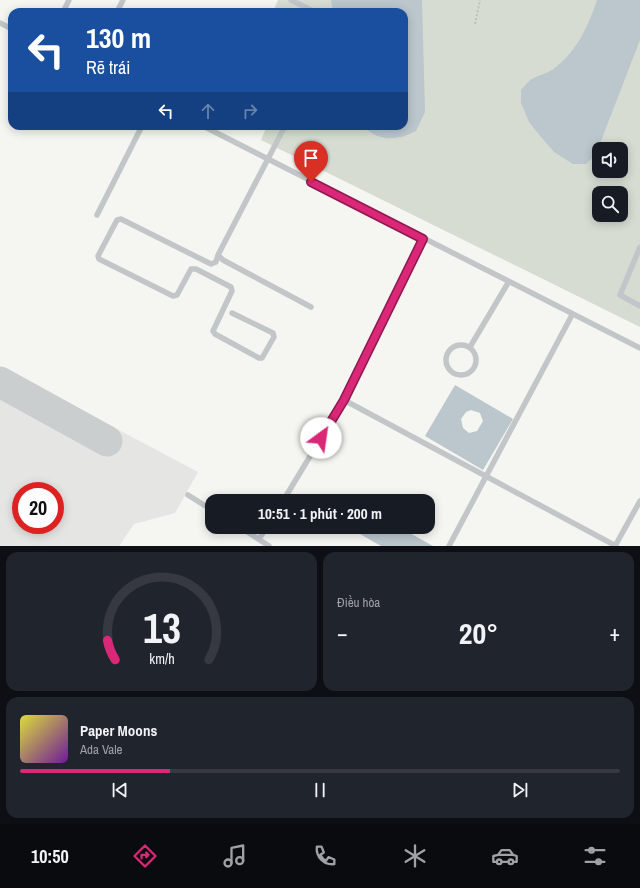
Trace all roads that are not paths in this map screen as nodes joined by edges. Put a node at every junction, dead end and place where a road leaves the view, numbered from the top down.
1 (291, 0) edge
2 (307, 8) edge
3 (140, 130) edge
4 (211, 130) edge
5 (284, 130) edge
6 (269, 160) junction
7 (97, 215) dead end
8 (423, 239) junction
9 (640, 247) edge
10 (218, 255) junction
11 (508, 283) junction
12 (311, 306) dead end
13 (640, 306) edge
14 (232, 313) dead end
15 (572, 315) junction
16 (470, 347) junction
17 (640, 348) edge
18 (344, 400) junction
19 (486, 476) junction
20 (287, 494) edge
21 (188, 495) dead end
22 (640, 501) edge
23 (205, 506) edge
24 (252, 534) edge
25 (263, 534) edge
26 (260, 539) junction
27 (269, 546) edge
28 (449, 546) edge
29 (615, 546) edge

1 - 2 lane
3 - 7 lane
4 - 6 lane
5 - 6 lane
6 - 8 lane
6 - 10 lane
8 - 11 lane
8 - 18 lane
9 - 13 lane
10 - 12 lane
10 - 14 lane
11 - 15 lane
11 - 16 lane
15 - 17 lane
15 - 19 lane
16 - 16 lane
18 - 19 lane
18 - 20 lane
19 - 28 lane
19 - 29 lane
21 - 23 lane
22 - 29 lane
24 - 26 lane
25 - 26 lane
26 - 27 lane

